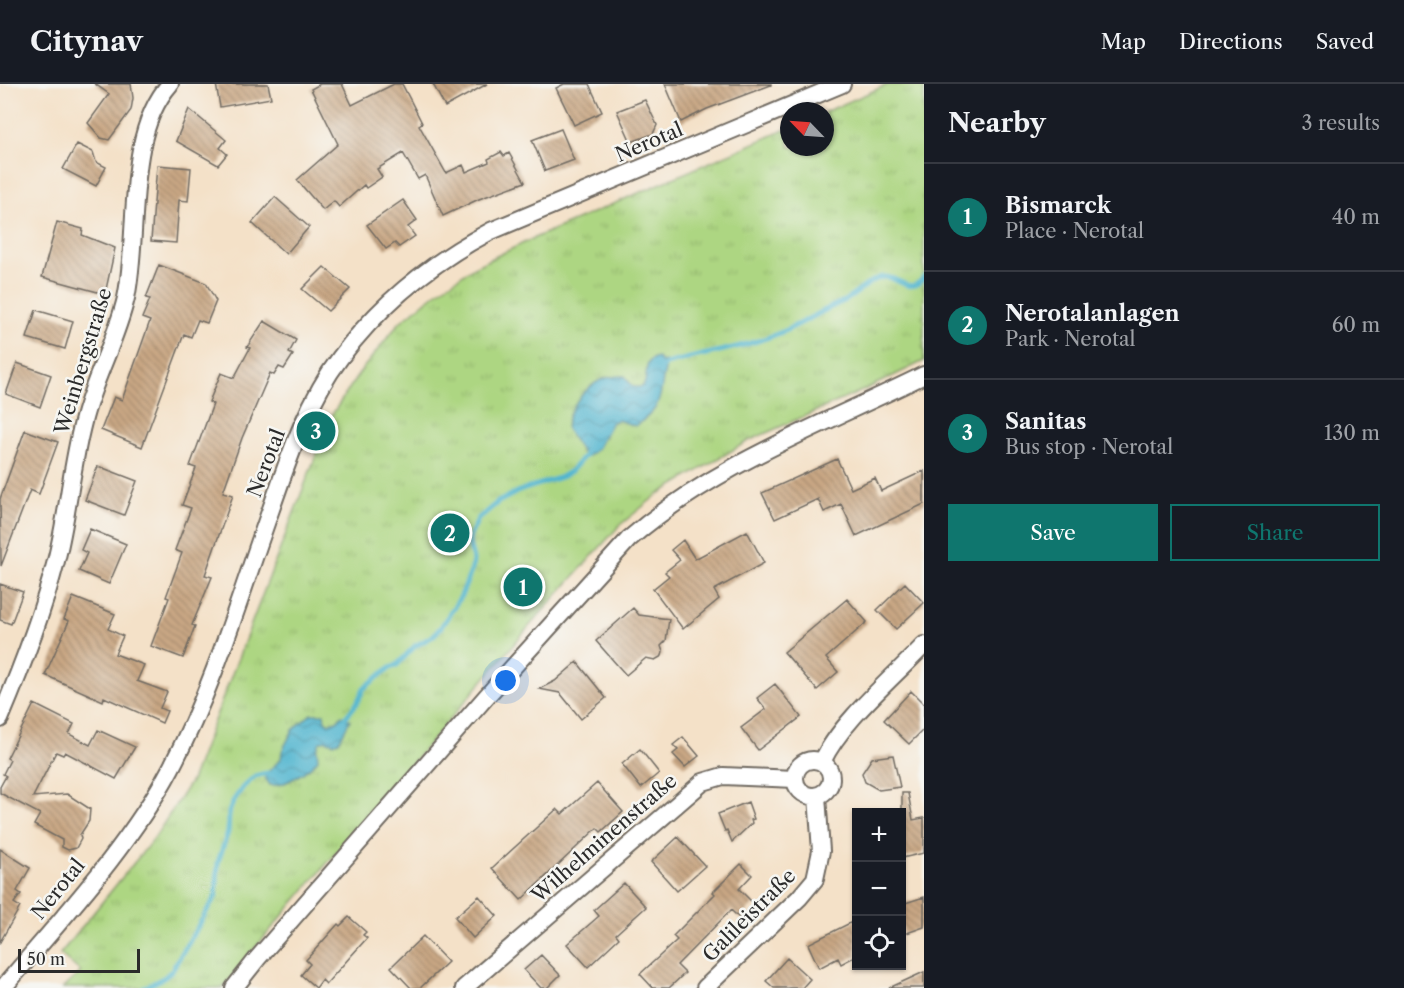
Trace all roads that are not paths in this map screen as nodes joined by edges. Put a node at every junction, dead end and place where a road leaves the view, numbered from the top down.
1 (170, 84) edge
2 (842, 84) edge
3 (924, 375) edge
4 (924, 645) edge
5 (1, 715) edge
6 (822, 762) junction
7 (795, 779) junction
8 (817, 796) junction
9 (3, 988) edge
10 (234, 988) edge
11 (464, 988) edge
12 (705, 988) edge

1 - 5 street, Weinbergstraße
2 - 9 street, Nerotal
3 - 10 street
4 - 6 street
6 - 7 street
6 - 8 street
7 - 8 street
7 - 11 street, Wilhelminenstraße
8 - 12 street, Galileistraße

